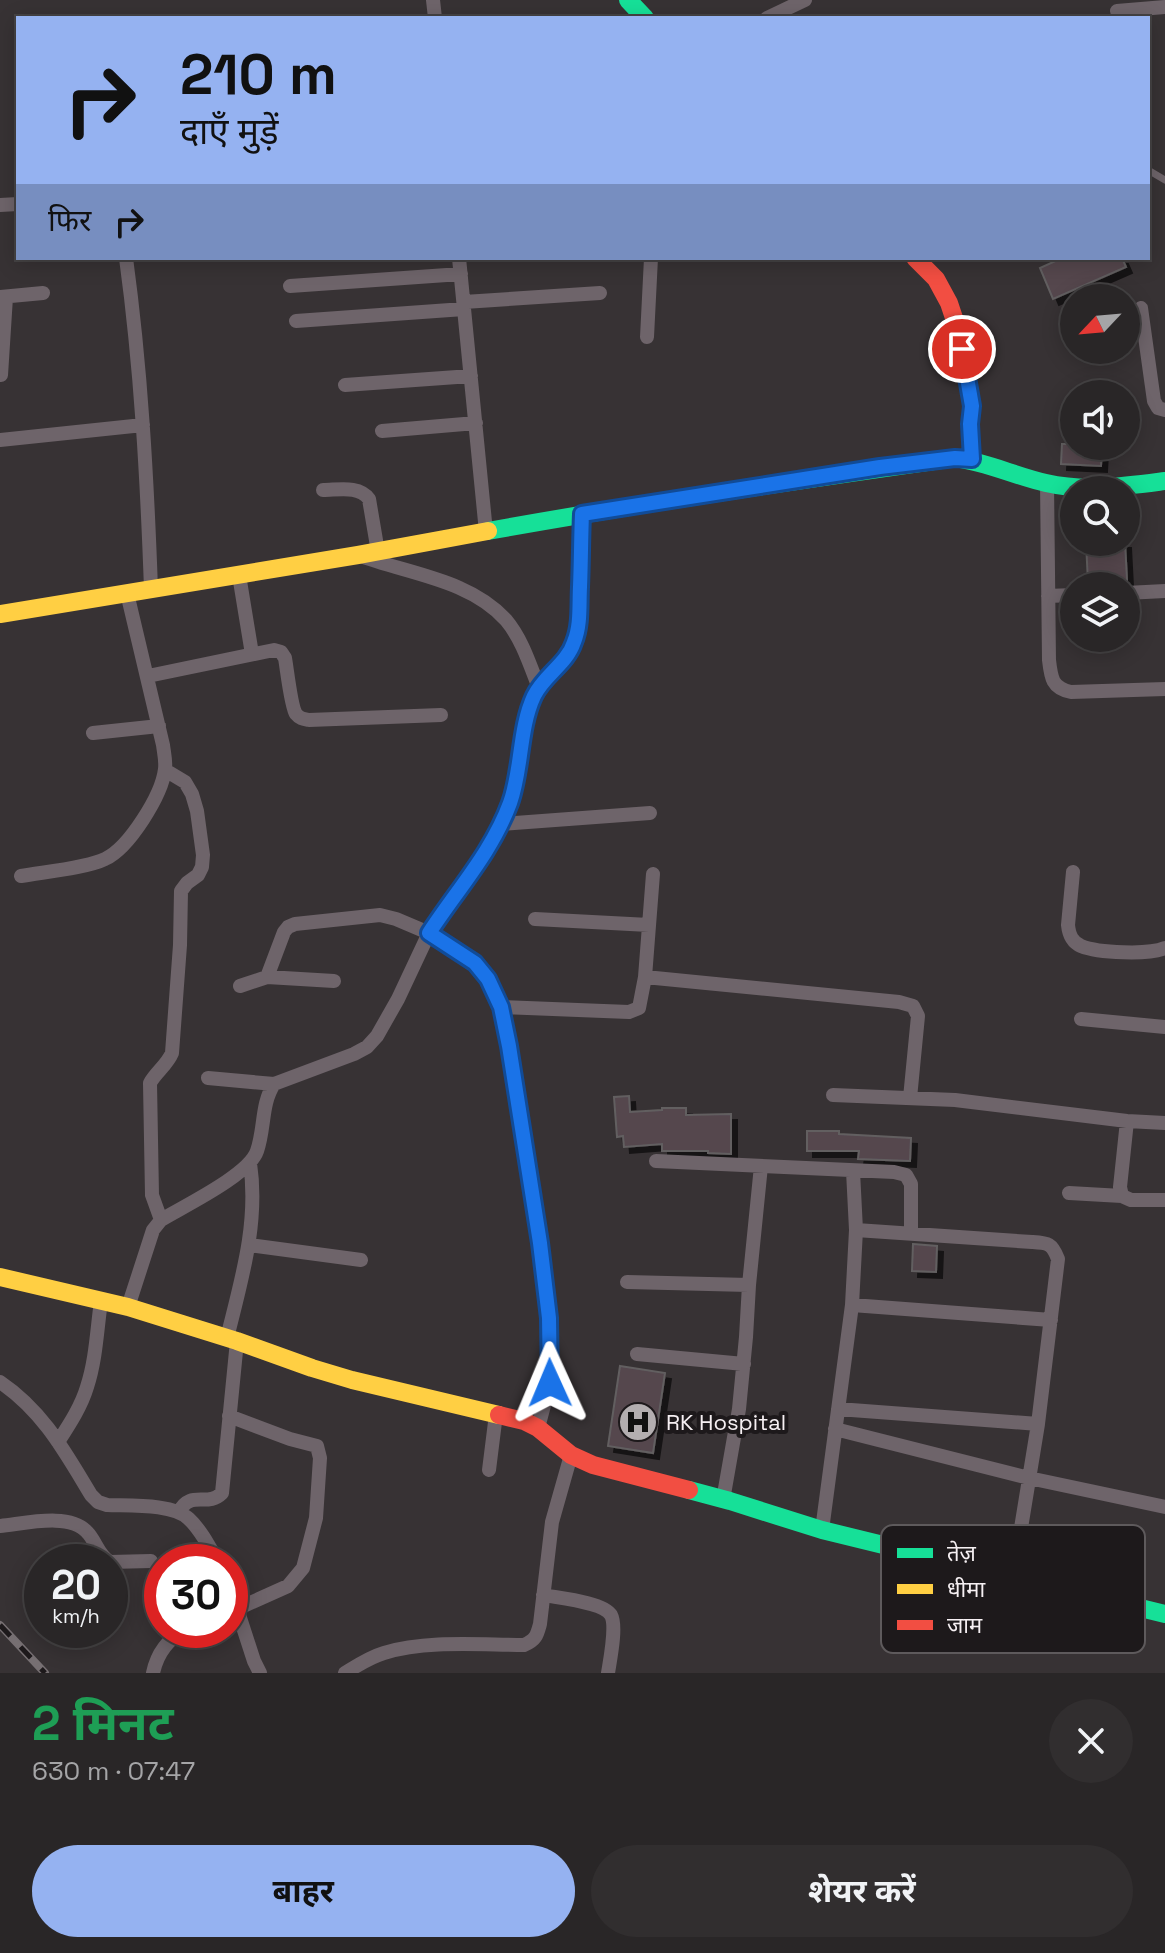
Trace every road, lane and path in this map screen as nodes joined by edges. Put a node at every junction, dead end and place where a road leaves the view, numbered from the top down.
1 (628, 0) edge
2 (805, 0) edge
3 (1165, 7) edge
4 (1117, 11) dead end
5 (643, 16) edge
6 (771, 16) edge
7 (126, 260) edge
8 (459, 260) edge
9 (651, 260) edge
10 (917, 260) edge
11 (461, 274) junction
12 (290, 286) dead end
13 (43, 293) dead end
14 (600, 293) dead end
15 (3, 297) edge
16 (464, 305) junction
17 (1141, 308) dead end
18 (296, 321) dead end
19 (647, 337) dead end
20 (1, 375) edge
21 (471, 376) junction
22 (345, 385) dead end
23 (1165, 410) edge
24 (476, 423) junction
25 (143, 425) junction
26 (382, 431) dead end
27 (0, 440) edge
28 (972, 459) junction
29 (1165, 481) edge
30 (1047, 483) junction
31 (323, 490) dead end
32 (582, 514) junction
33 (486, 532) junction
34 (378, 552) junction
35 (358, 555) junction
36 (239, 575) junction
37 (151, 589) junction
38 (1165, 591) edge
39 (1140, 592) edge
40 (127, 593) junction
41 (1048, 596) junction
42 (1060, 596) edge
43 (0, 614) edge
44 (252, 654) junction
45 (148, 676) junction
46 (539, 688) junction
47 (1165, 689) edge
48 (441, 715) dead end
49 (159, 726) junction
50 (93, 733) dead end
51 (165, 770) junction
52 (650, 813) dead end
53 (501, 824) junction
54 (1073, 872) dead end
55 (653, 874) dead end
56 (21, 876) dead end
57 (535, 919) dead end
58 (649, 925) junction
59 (429, 933) junction
60 (1165, 948) edge
61 (267, 977) junction
62 (645, 977) junction
63 (334, 981) dead end
64 (240, 986) dead end
65 (501, 1007) junction
66 (1081, 1019) dead end
67 (1165, 1027) edge
68 (208, 1078) dead end
69 (274, 1084) junction
70 (833, 1095) dead end
71 (910, 1098) junction
72 (1127, 1121) junction
73 (1165, 1123) edge
74 (656, 1161) dead end
75 (250, 1163) junction
76 (761, 1166) junction
77 (853, 1171) junction
78 (1069, 1193) dead end
79 (1122, 1196) junction
80 (1165, 1200) edge
81 (161, 1220) junction
82 (856, 1230) junction
83 (911, 1234) junction
84 (249, 1245) junction
85 (361, 1260) dead end
86 (0, 1277) edge
87 (627, 1282) dead end
88 (749, 1285) junction
89 (101, 1301) junction
90 (852, 1305) junction
91 (128, 1307) junction
92 (1051, 1320) junction
93 (232, 1340) junction
94 (637, 1354) dead end
95 (744, 1364) junction
96 (0, 1382) edge
97 (838, 1409) junction
98 (496, 1414) junction
99 (229, 1416) junction
100 (1038, 1424) junction
101 (538, 1428) junction
102 (835, 1429) junction
103 (58, 1442) junction
104 (571, 1455) junction
105 (489, 1470) dead end
106 (1029, 1478) junction
107 (723, 1500) junction
108 (1165, 1507) edge
109 (179, 1512) junction
110 (1021, 1525) edge
111 (0, 1526) edge
112 (822, 1530) junction
113 (96, 1544) edge
114 (206, 1544) edge
115 (881, 1545) edge
116 (543, 1595) junction
117 (248, 1605) edge
118 (1145, 1609) edge
119 (1165, 1614) edge
120 (248, 1646) edge
121 (164, 1648) edge
122 (368, 1666) edge
123 (153, 1673) edge
124 (260, 1673) edge
125 (345, 1673) edge
126 (608, 1673) edge

1 - 5 main road
2 - 6 street
3 - 4 street
7 - 25 street
8 - 11 street
9 - 19 street
10 - 28 main road
11 - 12 street
11 - 16 street
13 - 15 street
14 - 16 street
15 - 20 street
16 - 18 street
16 - 21 street
17 - 23 street
21 - 22 street
21 - 24 street
24 - 26 street
24 - 33 street
25 - 27 street
25 - 37 street
28 - 30 main road
28 - 32 main road
29 - 30 main road
30 - 41 street
31 - 34 street
32 - 33 main road
32 - 46 street
33 - 34 main road
34 - 35 main road
35 - 36 main road
35 - 46 street
36 - 37 main road
36 - 44 street
37 - 40 main road
38 - 39 street
40 - 43 main road
40 - 45 street
41 - 42 street
41 - 47 street
44 - 45 street
44 - 48 street
45 - 49 street
46 - 53 street
49 - 50 street
49 - 51 street
51 - 56 street
51 - 81 street
52 - 53 street
53 - 59 street
54 - 60 street
55 - 58 street
57 - 58 street
58 - 62 street
59 - 61 street
59 - 65 street
59 - 69 street
61 - 63 street
61 - 64 street
62 - 65 street
62 - 71 street
65 - 101 street
66 - 67 street
68 - 69 street
69 - 75 street
70 - 71 street
71 - 72 street
72 - 73 street
72 - 79 street
74 - 76 street
75 - 81 street
75 - 84 street
76 - 77 street
76 - 88 street
77 - 82 street
77 - 83 street
78 - 79 street
79 - 80 street
81 - 91 street
82 - 83 street
82 - 90 street
83 - 92 street
84 - 85 street
84 - 93 street
86 - 89 main road
87 - 88 street
88 - 95 street
89 - 91 main road
89 - 103 street
90 - 92 street
90 - 97 street
91 - 93 main road
92 - 100 street
93 - 98 main road
93 - 99 street
94 - 95 street
95 - 107 street
96 - 103 street
97 - 100 street
97 - 102 street
98 - 101 main road
98 - 105 street
99 - 109 street
99 - 117 street
100 - 106 street
101 - 104 main road
102 - 106 street
102 - 112 street
103 - 109 street
104 - 107 main road
104 - 116 street
106 - 108 street
106 - 110 street
107 - 112 main road
109 - 114 street
111 - 113 street
112 - 115 main road
116 - 122 street
116 - 126 street
118 - 119 main road
120 - 124 street
121 - 123 street
122 - 125 street

